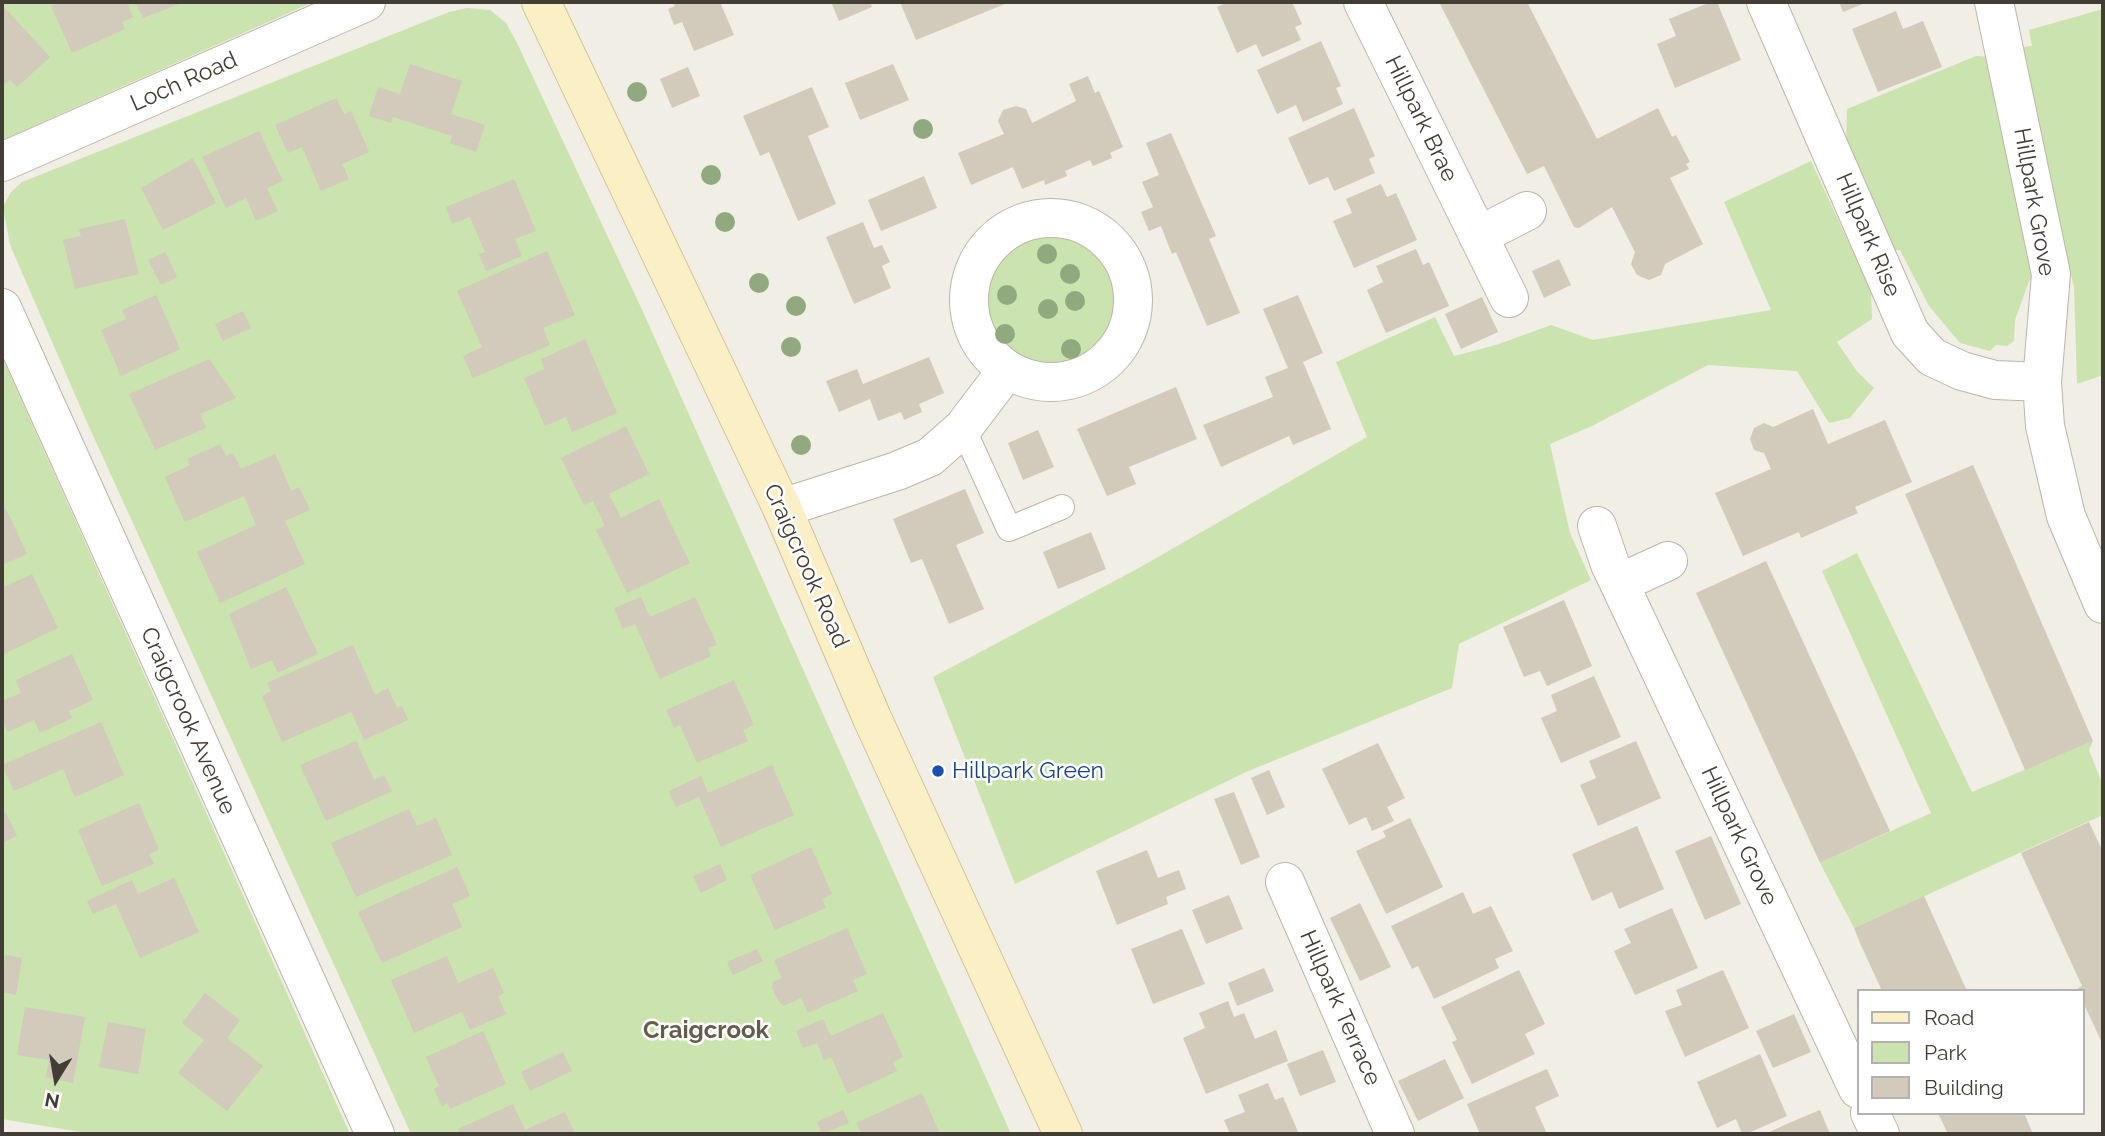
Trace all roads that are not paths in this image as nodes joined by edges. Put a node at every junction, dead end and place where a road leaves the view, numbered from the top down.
1 (366, 2) edge
2 (541, 2) edge
3 (1363, 2) edge
4 (1766, 2) edge
5 (1994, 2) edge
6 (2, 162) edge
7 (1527, 211) dead end
8 (1478, 236) junction
9 (1509, 298) dead end
10 (2, 308) edge
11 (1007, 370) junction
12 (2042, 382) junction
13 (963, 428) junction
14 (1062, 507) dead end
15 (782, 508) junction
16 (1597, 526) dead end
17 (1668, 561) dead end
18 (1620, 583) junction
19 (2103, 604) edge
20 (1282, 883) dead end
21 (1856, 1085) edge
22 (1871, 1115) edge
23 (375, 1134) edge
24 (1063, 1134) edge
25 (1395, 1134) edge
26 (1880, 1134) edge

1 - 6 street, Loch Road
2 - 15 street, Craigcrook Road
3 - 8 street, Hillpark Brae
4 - 12 street, Hillpark Rise
5 - 12 street, Hillpark Grove
7 - 8 street
8 - 9 street, Hillpark Brae
10 - 23 street, Craigcrook Avenue
11 - 11 street
11 - 13 street
12 - 19 street, Hillpark Grove
13 - 14 lane
13 - 15 street
15 - 24 street, Craigcrook Road
16 - 18 street, Hillpark Grove
17 - 18 street
18 - 21 street, Hillpark Grove
20 - 25 street, Hillpark Terrace
22 - 26 street

